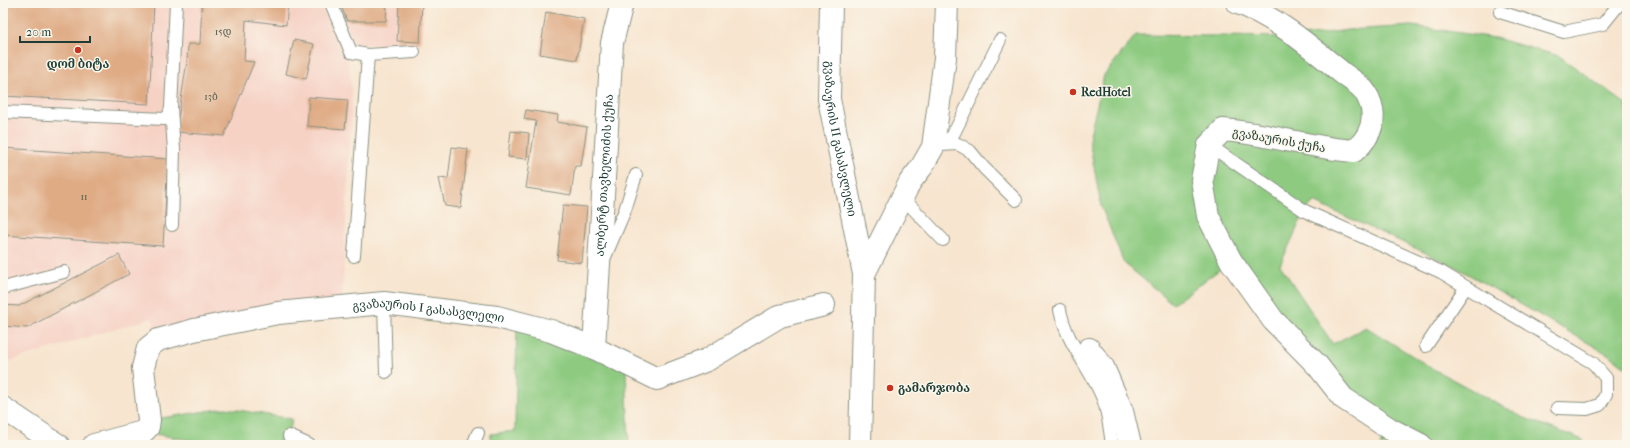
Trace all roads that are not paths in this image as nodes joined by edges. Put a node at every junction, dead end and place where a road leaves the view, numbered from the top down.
1 (176, 3) edge
2 (331, 3) edge
3 (622, 3) edge
4 (831, 3) edge
5 (946, 3) edge
6 (1238, 3) edge
7 (1620, 3) edge
8 (1500, 12) dead end
9 (1000, 40) dead end
10 (414, 52) dead end
11 (368, 55) junction
12 (171, 108) junction
13 (3, 112) edge
14 (939, 145) junction
15 (1209, 145) junction
16 (636, 175) dead end
17 (904, 198) junction
18 (1016, 200) dead end
19 (172, 225) dead end
20 (943, 240) dead end
21 (354, 256) dead end
22 (64, 272) dead end
23 (599, 273) junction
24 (864, 274) junction
25 (1466, 287) junction
26 (3, 288) edge
27 (384, 303) junction
28 (824, 305) dead end
29 (1060, 310) dead end
30 (1426, 346) dead end
31 (594, 348) junction
32 (1089, 349) dead end
33 (386, 372) dead end
34 (3, 408) edge
35 (1557, 408) dead end
36 (478, 432) dead end
37 (289, 436) dead end
38 (56, 445) edge
39 (94, 445) edge
40 (309, 445) edge
41 (473, 445) edge
42 (860, 445) edge
43 (1112, 445) edge
44 (1130, 445) edge
45 (1421, 445) edge

1 - 12 lane
2 - 11 lane
3 - 23 street, ალბერტ თავხელიძის ქუჩა
4 - 24 street, გვაზაურის II გასასვლელი
5 - 14 street, გვაზაურის II გასასვლელი
6 - 15 street, გვაზაურის ქუჩა
7 - 8 lane
9 - 14 lane
10 - 11 lane
11 - 21 lane
12 - 13 lane
12 - 19 lane
14 - 17 street, გვაზაურის II გასასვლელი
14 - 18 lane
15 - 25 lane
15 - 45 street
16 - 23 lane
17 - 20 lane
17 - 24 street, გვაზაურის II გასასვლელი
22 - 26 lane
23 - 31 street, ალბერტ თავხელიძის ქუჩა
24 - 42 street, გვაზაურის II გასასვლელი
25 - 30 lane
25 - 35 lane
27 - 31 street, გვაზაურის I გასასვლელი
27 - 33 lane
27 - 39 street, გვაზაურის I გასასვლელი
28 - 31 street, გვაზაურის I გასასვლელი
29 - 43 lane
32 - 44 street
34 - 38 street
36 - 41 lane
37 - 40 lane

